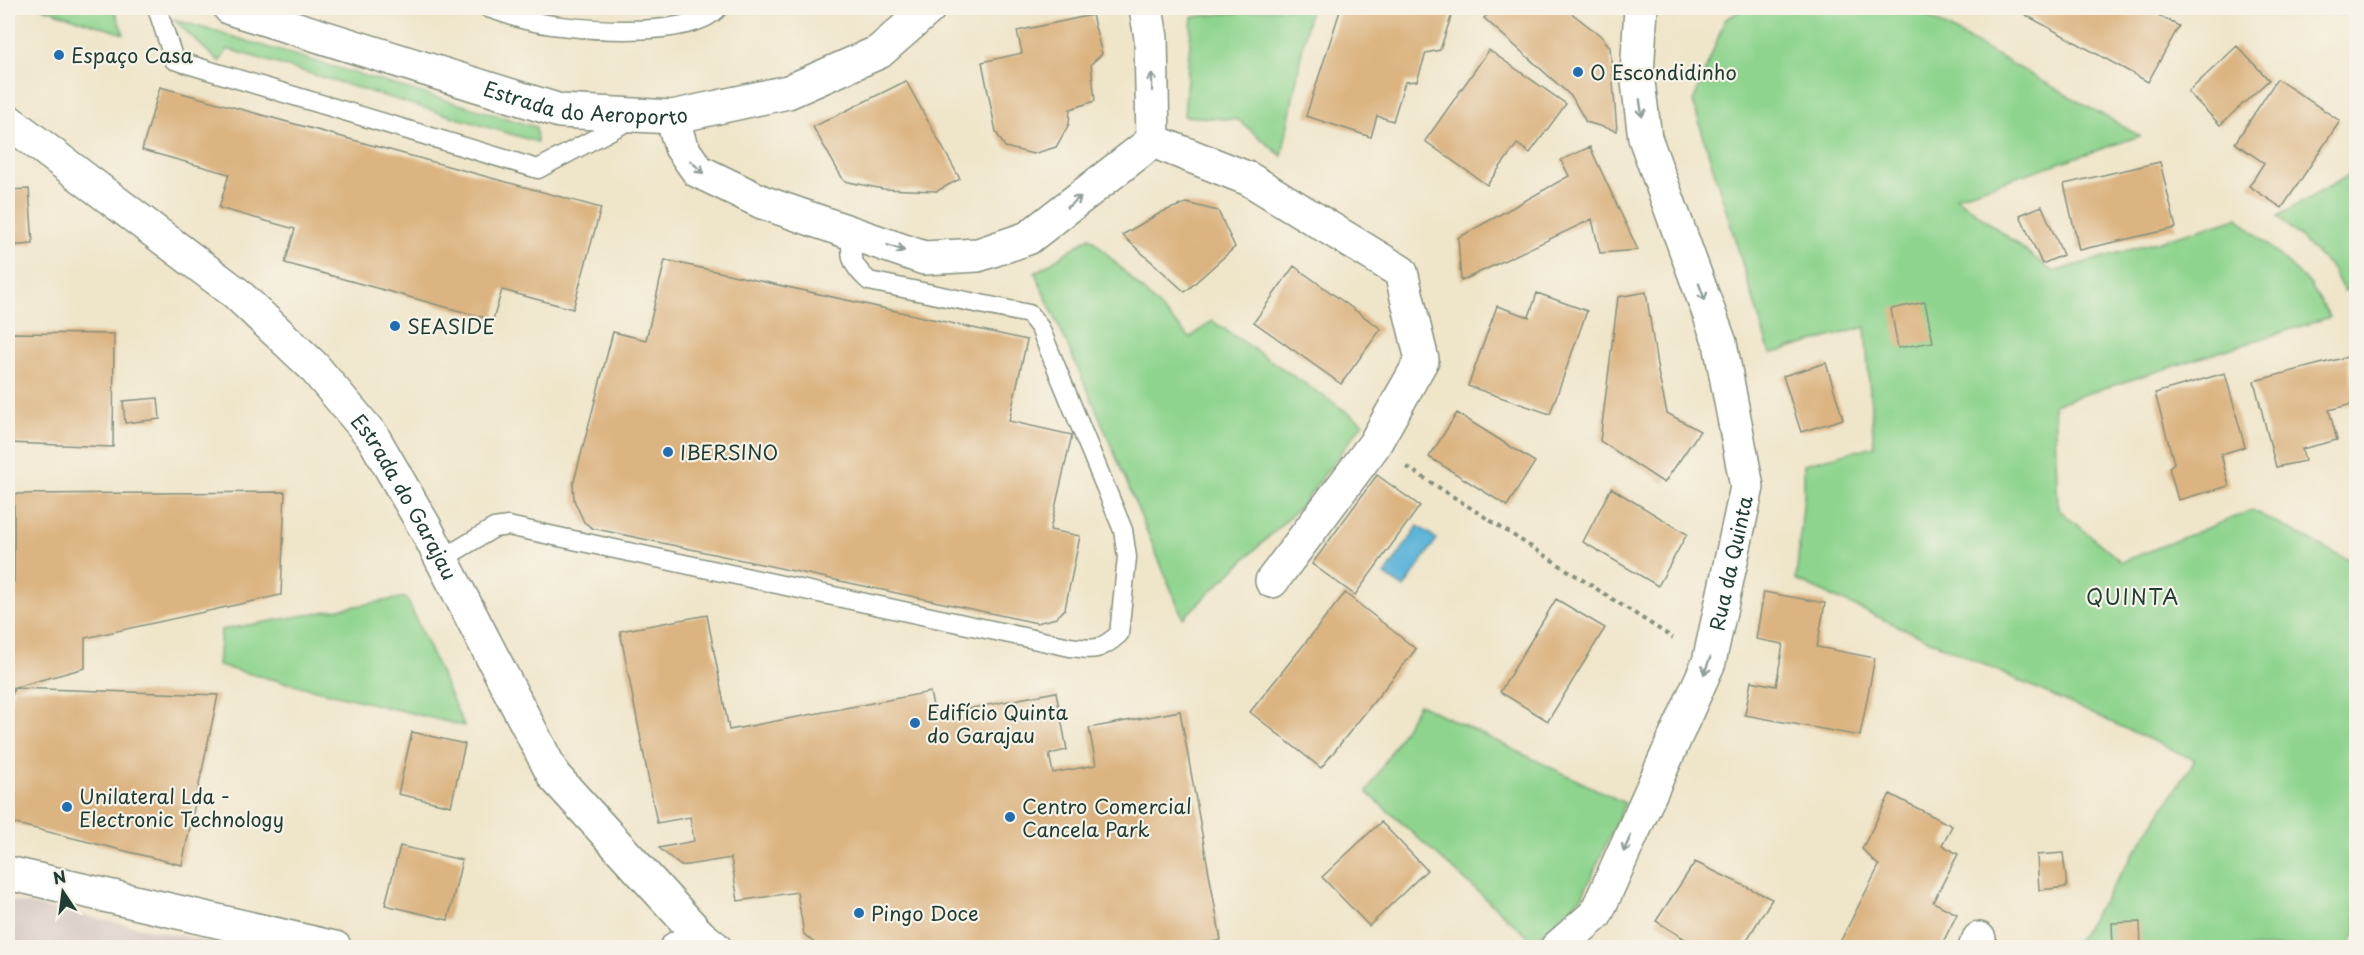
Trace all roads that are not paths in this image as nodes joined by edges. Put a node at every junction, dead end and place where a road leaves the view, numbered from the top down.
1 (157, 8) edge
2 (230, 8) edge
3 (488, 8) edge
4 (718, 8) edge
5 (928, 8) edge
6 (1146, 8) edge
7 (1641, 8) edge
8 (640, 115) junction
9 (672, 117) junction
10 (8, 121) edge
11 (1154, 141) junction
12 (852, 233) junction
13 (442, 559) junction
14 (1272, 580) dead end
15 (8, 873) edge
16 (697, 944) edge
17 (335, 948) edge
18 (1557, 948) edge

1 - 8 lane
2 - 8 street, Estrada do Aeroporto
3 - 4 lane
5 - 9 street, Estrada do Aeroporto
11 -> 6 street
7 -> 18 street, Rua da Quinta
8 - 9 street, Estrada do Aeroporto
9 -> 12 street
10 - 13 street, Estrada do Garajau
12 -> 11 street
11 - 14 street
12 - 13 lane
13 - 16 street, Estrada do Garajau
15 - 17 street

